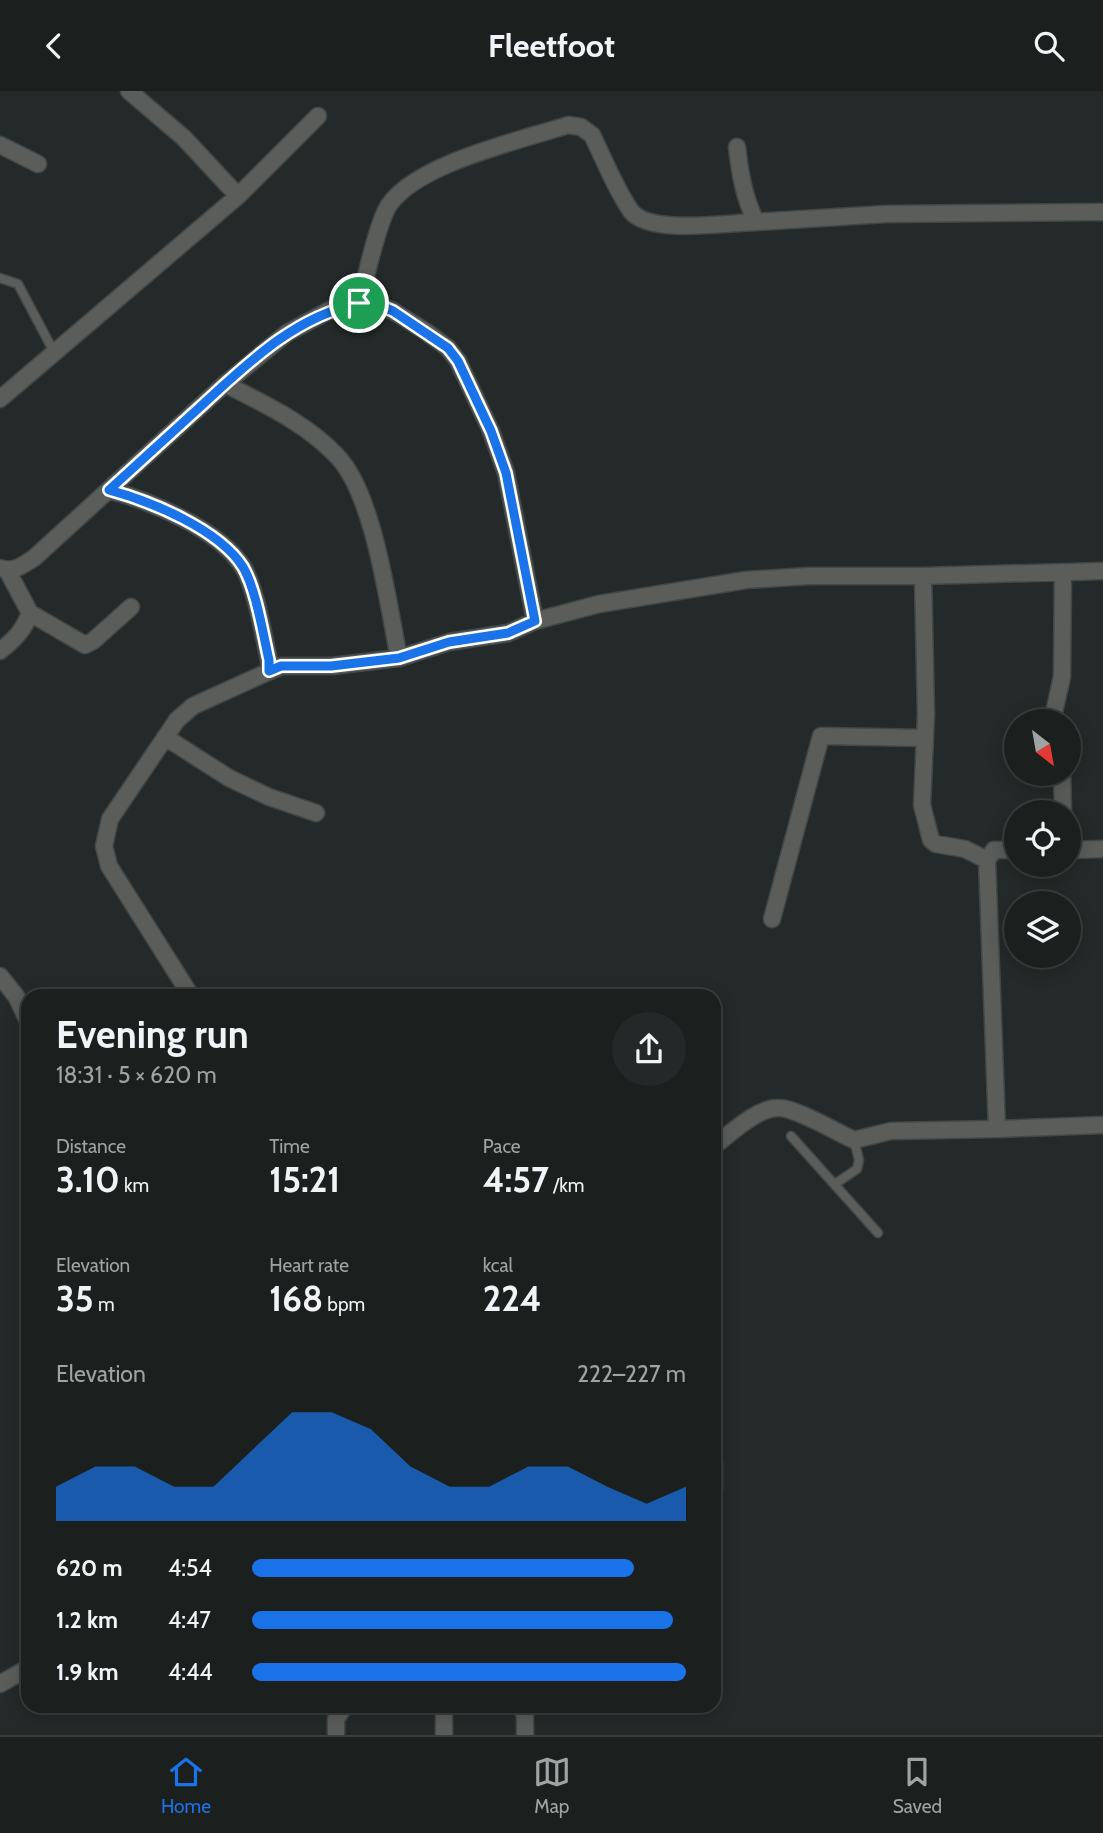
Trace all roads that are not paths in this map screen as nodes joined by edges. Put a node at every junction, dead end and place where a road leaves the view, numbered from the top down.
1 (128, 91) edge
2 (318, 116) dead end
3 (0, 145) edge
4 (737, 147) dead end
5 (38, 164) dead end
6 (238, 196) junction
7 (1103, 212) edge
8 (756, 222) junction
9 (0, 278) edge
10 (359, 303) junction
11 (55, 355) junction
12 (225, 384) junction
13 (0, 399) edge
14 (109, 490) junction
15 (4, 569) edge
16 (1103, 571) edge
17 (1063, 573) junction
18 (923, 576) junction
19 (131, 607) dead end
20 (30, 614) junction
21 (535, 621) junction
22 (0, 651) edge
23 (399, 658) junction
24 (269, 671) junction
25 (1055, 709) edge
26 (165, 737) junction
27 (925, 738) junction
28 (316, 813) dead end
29 (1103, 849) edge
30 (1004, 850) edge
31 (1081, 850) edge
32 (987, 860) junction
33 (772, 919) dead end
34 (2, 984) edge
35 (187, 989) edge
36 (21, 1004) edge
37 (1103, 1125) edge
38 (997, 1129) junction
39 (791, 1136) dead end
40 (858, 1140) junction
41 (721, 1141) edge
42 (835, 1184) junction
43 (878, 1233) dead end
44 (21, 1672) edge
45 (0, 1684) edge
46 (341, 1713) edge
47 (444, 1713) edge
48 (524, 1713) edge
49 (336, 1735) edge
50 (444, 1735) edge
51 (525, 1735) edge

1 - 6 street
2 - 6 street
3 - 5 street
4 - 8 street
6 - 11 street
7 - 8 street
8 - 10 street
9 - 11 lane
10 - 12 street
10 - 21 street
11 - 13 street
12 - 14 street
12 - 23 street
14 - 15 street
14 - 24 street
15 - 20 street
16 - 17 street
17 - 18 street
17 - 25 street
18 - 21 street
18 - 27 street
19 - 20 street
20 - 22 street
21 - 23 street
23 - 24 street
24 - 26 street
26 - 28 street
26 - 35 street
27 - 32 street
27 - 33 street
29 - 31 street
30 - 32 street
32 - 38 street
34 - 36 street
37 - 38 street
38 - 40 street
39 - 42 lane
40 - 41 street
40 - 42 lane
42 - 43 lane
44 - 45 street
46 - 49 street
47 - 50 street
48 - 51 street

